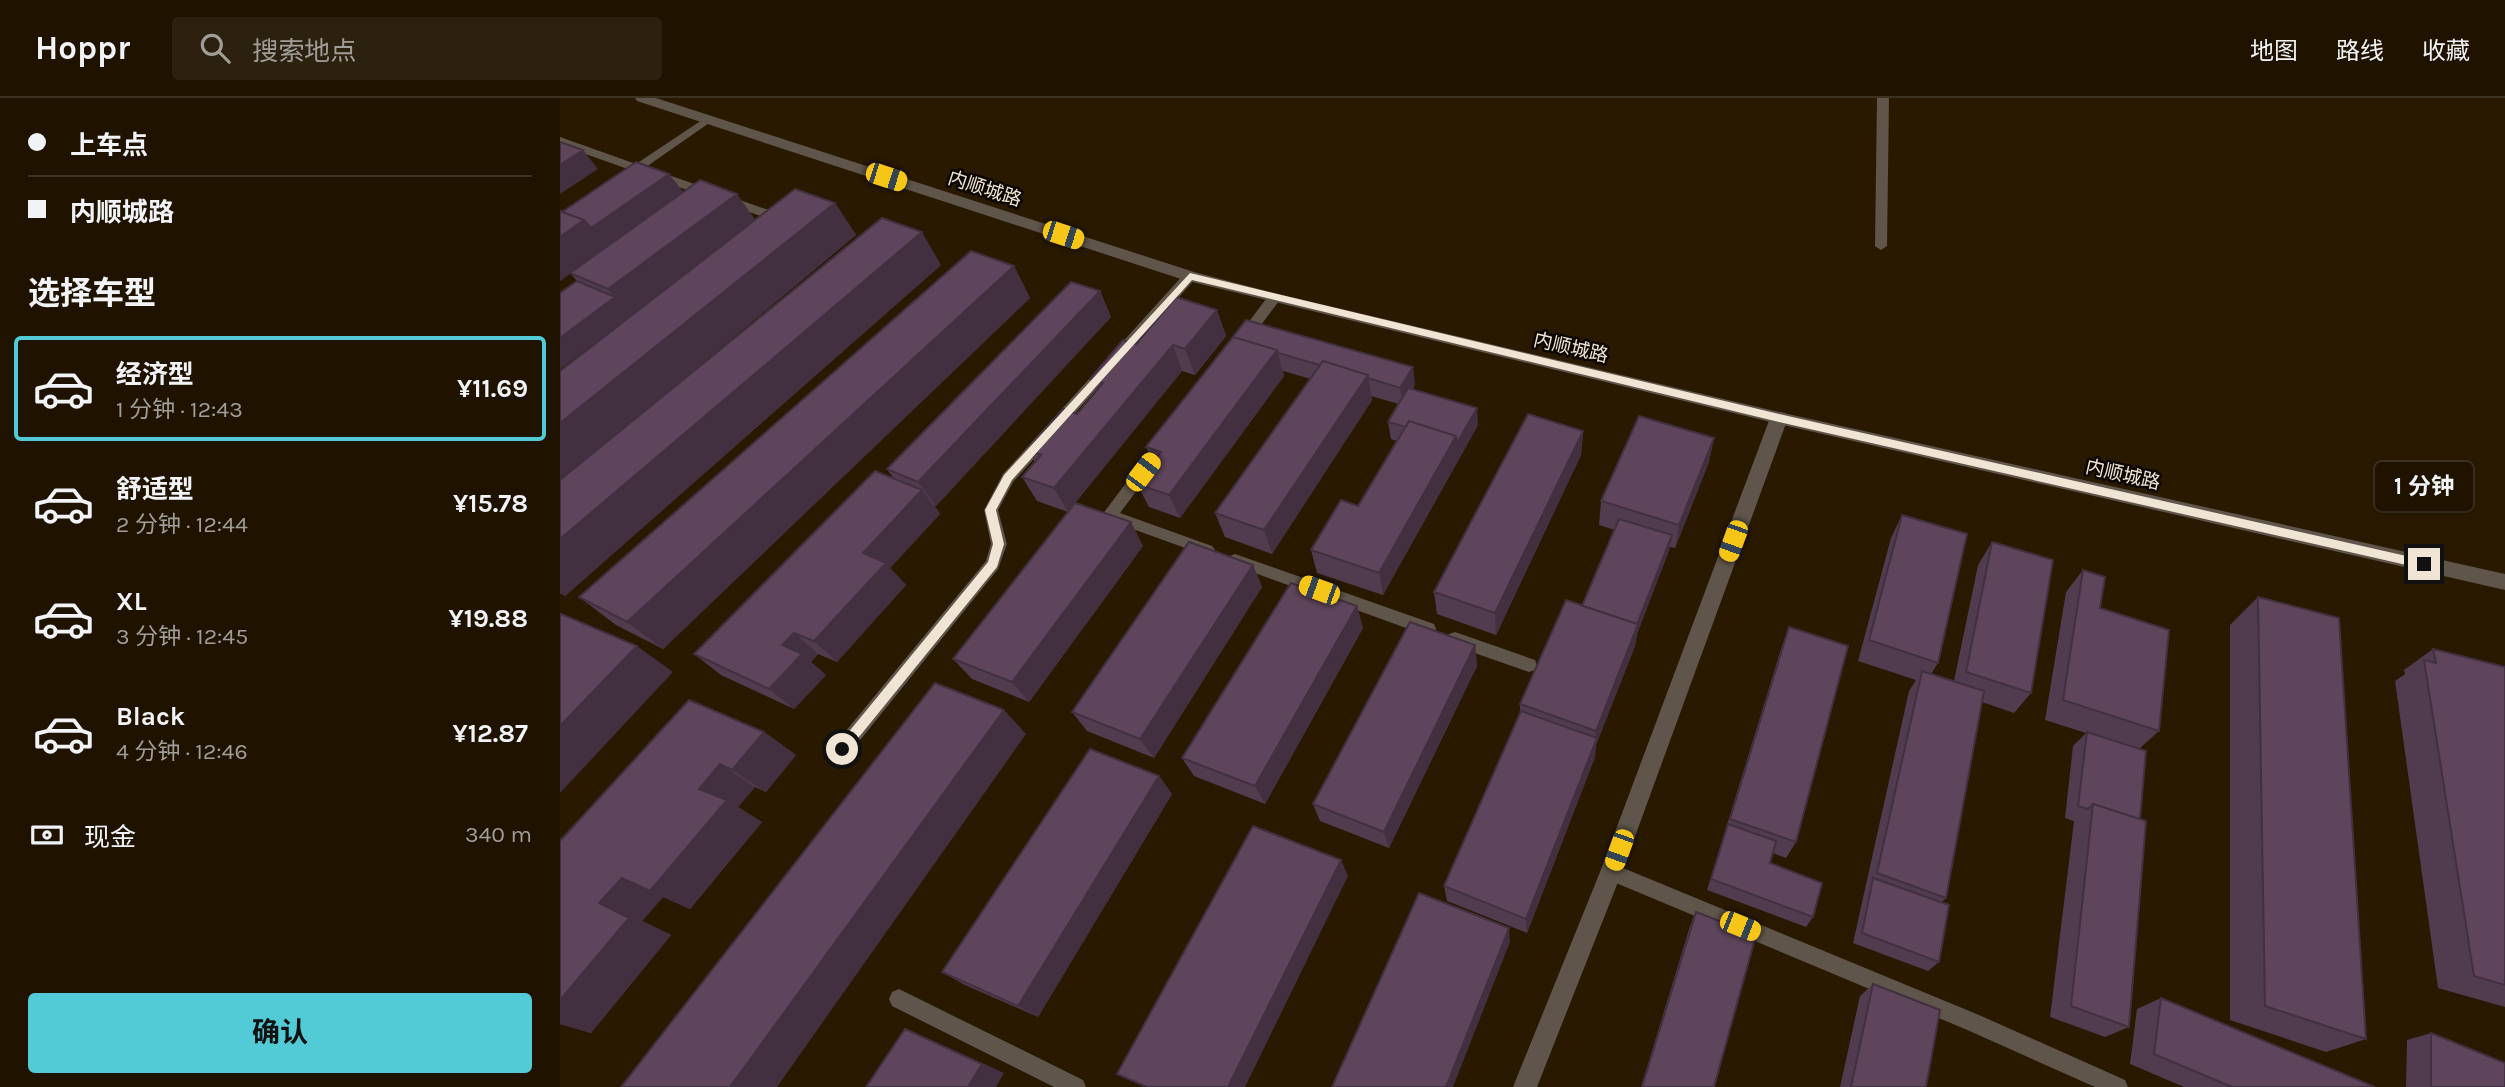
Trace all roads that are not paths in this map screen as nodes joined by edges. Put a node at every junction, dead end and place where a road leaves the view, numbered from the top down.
1 (642, 98) edge
2 (1883, 98) edge
3 (708, 120) junction
4 (560, 141) edge
5 (637, 168) junction
6 (770, 215) edge
7 (1881, 246) dead end
8 (1190, 276) junction
9 (1274, 298) junction
10 (1233, 352) edge
11 (1779, 418) junction
12 (1175, 428) edge
13 (2505, 582) edge
14 (1529, 665) dead end
15 (842, 749) dead end
16 (1611, 872) junction
17 (899, 999) dead end
18 (1076, 1087) edge
19 (1525, 1087) edge
20 (2118, 1087) edge

1 - 3 street, 内顺城路
2 - 7 lane
3 - 5 lane
3 - 8 street, 内顺城路
4 - 5 lane
5 - 6 lane
8 - 9 street, 内顺城路
8 - 15 lane
9 - 10 lane
9 - 11 street, 内顺城路
11 - 13 street, 内顺城路
11 - 16 street
12 - 14 lane
16 - 19 street
16 - 20 lane
17 - 18 lane

